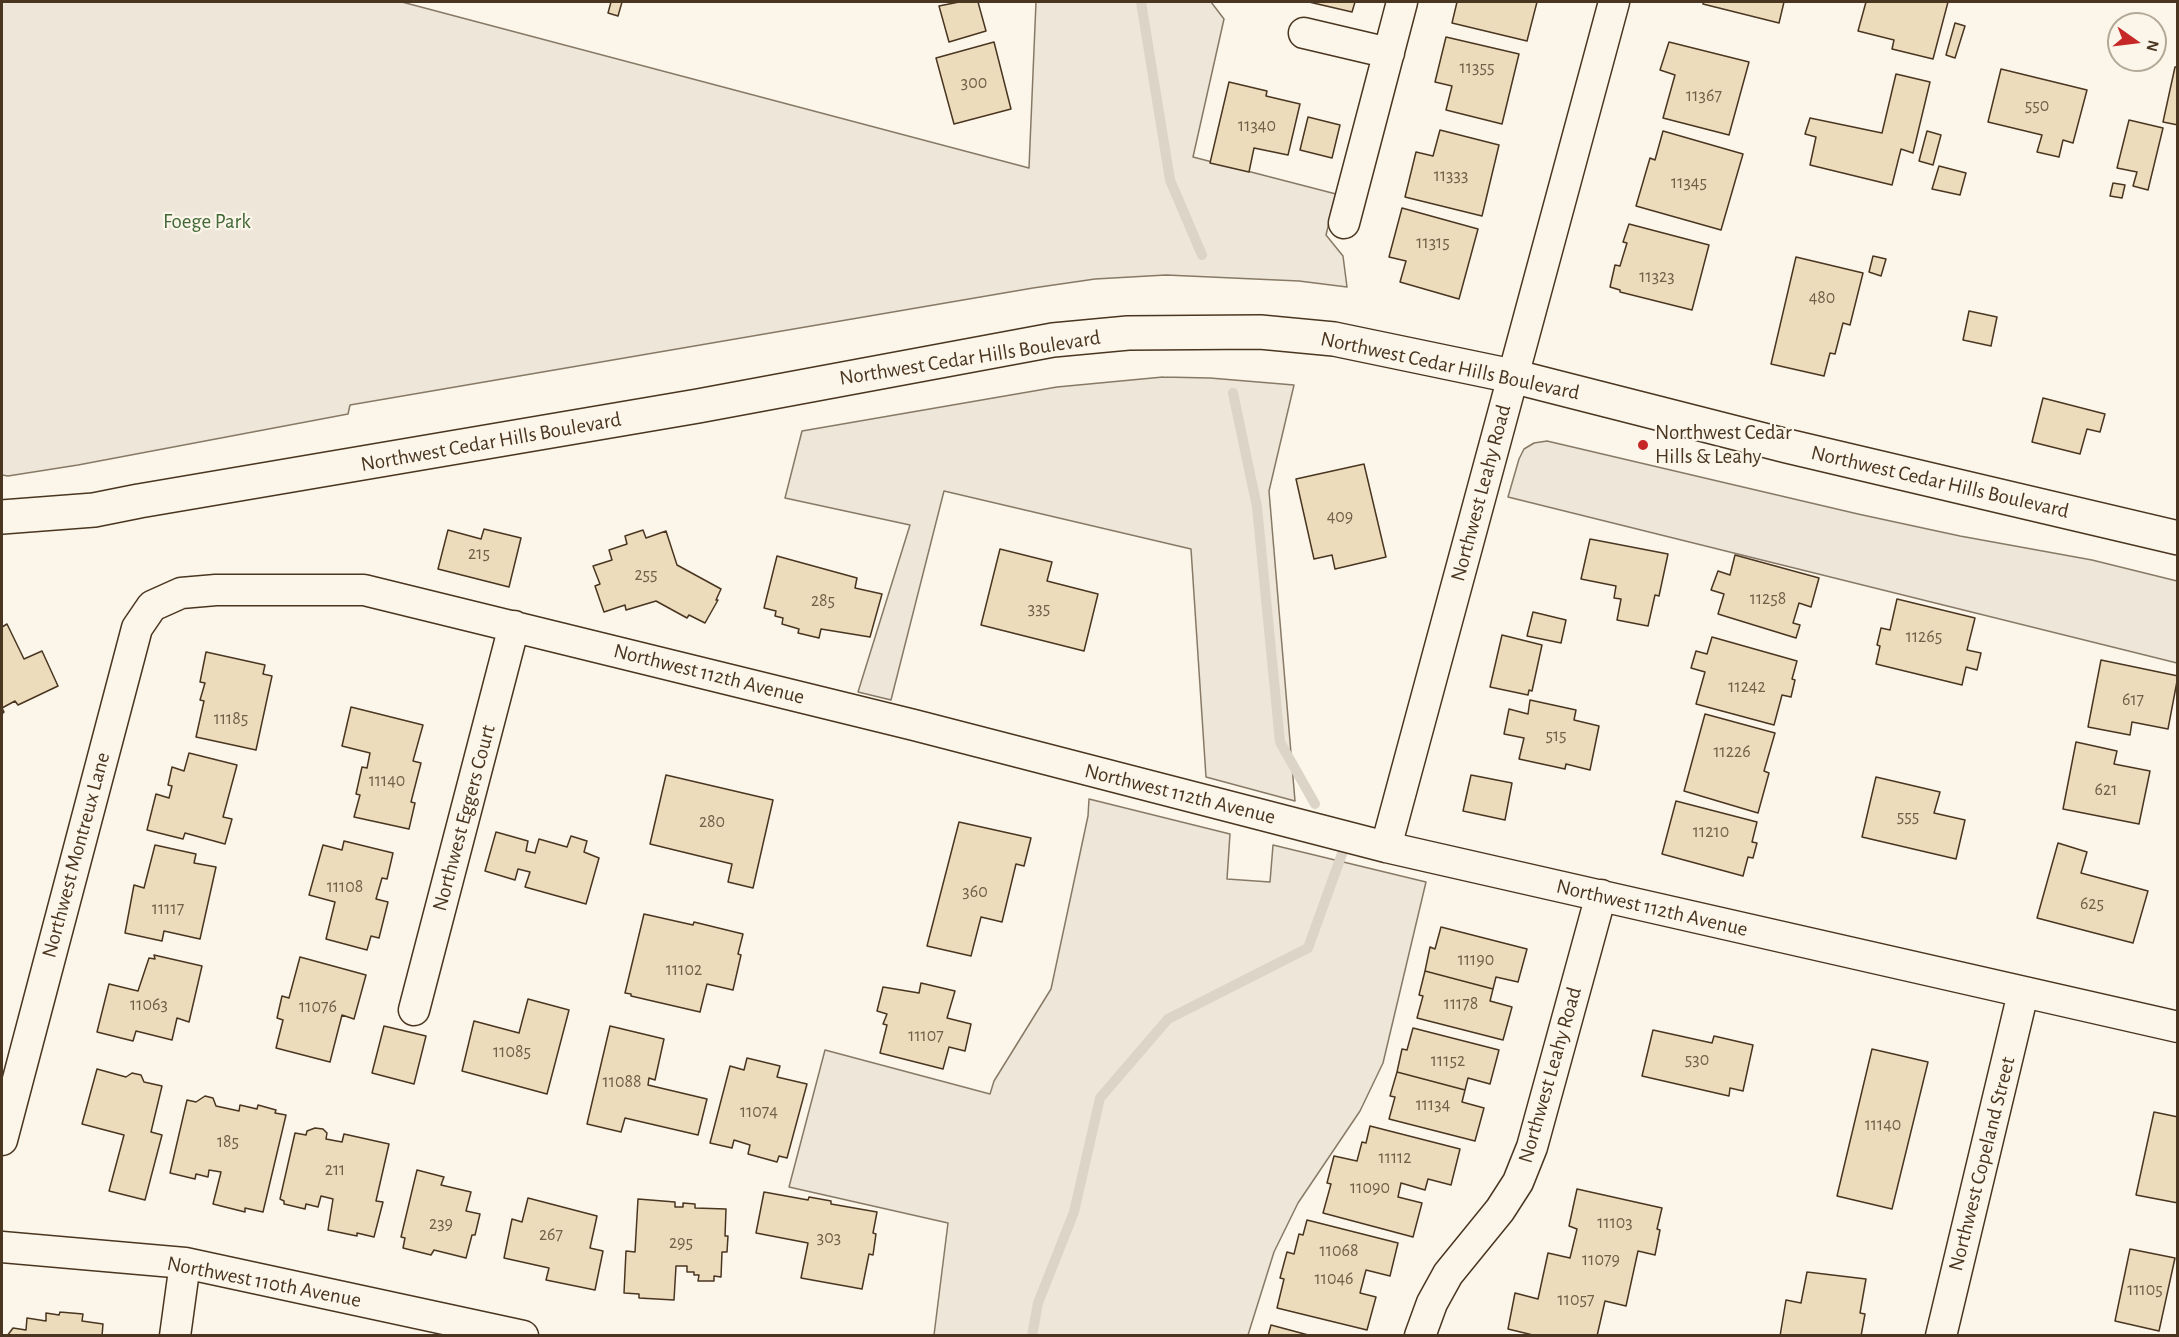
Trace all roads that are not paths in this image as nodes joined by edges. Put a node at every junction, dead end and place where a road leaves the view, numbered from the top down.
1 (1402, 2) edge
2 (1614, 2) edge
3 (1304, 33) dead end
4 (1389, 53) junction
5 (1344, 223) dead end
6 (1512, 376) junction
7 (2, 517) edge
8 (2178, 538) edge
9 (181, 593) joint
10 (514, 626) junction
11 (1386, 847) junction
12 (1601, 895) junction
13 (2024, 993) junction
14 (414, 1010) dead end
15 (2178, 1027) edge
16 (2, 1140) edge
17 (2, 1247) edge
18 (185, 1263) junction
19 (175, 1335) edge
20 (523, 1335) edge
21 (1420, 1335) edge
22 (1941, 1335) edge

1 - 4 street
2 - 6 street, Northwest Leahy Road
3 - 4 street
4 - 5 street
6 - 7 main road, Northwest Cedar Hills Boulevard
6 - 8 main road, Northwest Cedar Hills Boulevard
6 - 11 street, Northwest Leahy Road
9 - 10 street, Northwest 112th Avenue
9 - 16 street, Northwest Montreux Lane
10 - 11 street, Northwest 112th Avenue
10 - 14 street, Northwest Eggers Court
11 - 12 street, Northwest 112th Avenue
12 - 13 street, Northwest 112th Avenue
12 - 21 street, Northwest Leahy Road
13 - 15 street, Northwest 112th Avenue
13 - 22 street, Northwest Copeland Street
17 - 18 street, Northwest 110th Avenue
18 - 19 street
18 - 20 street, Northwest 110th Avenue

